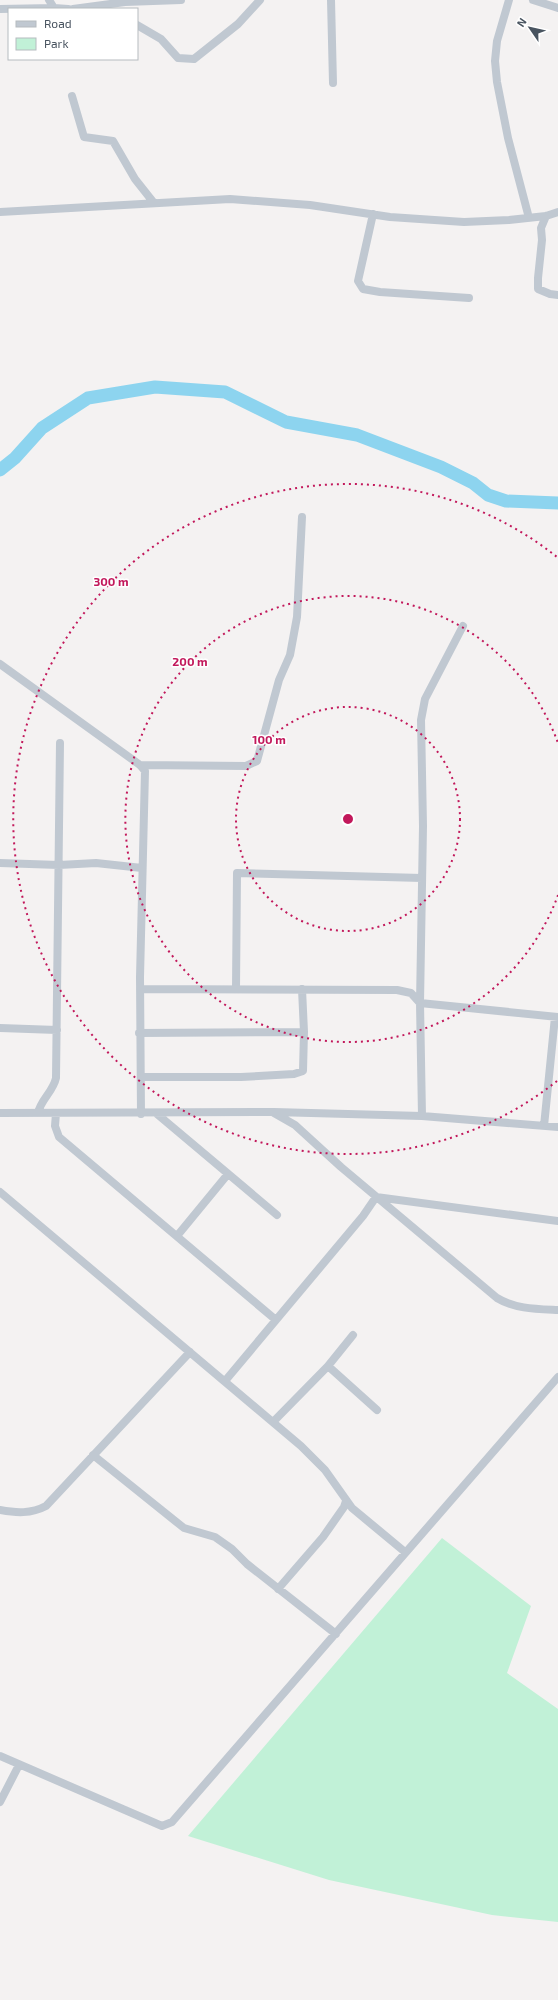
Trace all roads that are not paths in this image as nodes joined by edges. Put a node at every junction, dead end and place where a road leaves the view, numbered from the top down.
1 (49, 0) edge
2 (181, 0) edge
3 (260, 0) edge
4 (331, 0) edge
5 (509, 0) edge
6 (533, 0) edge
7 (125, 6) edge
8 (54, 8) edge
9 (90, 8) edge
10 (558, 8) edge
11 (138, 26) edge
12 (333, 83) dead end
13 (72, 96) dead end
14 (154, 203) junction
15 (0, 212) edge
16 (558, 212) edge
17 (374, 214) junction
18 (546, 216) junction
19 (529, 218) junction
20 (558, 294) edge
21 (469, 298) dead end
22 (302, 517) dead end
23 (463, 626) dead end
24 (0, 664) edge
25 (60, 743) dead end
26 (140, 765) junction
27 (0, 863) edge
28 (59, 865) junction
29 (142, 868) junction
30 (422, 878) junction
31 (236, 988) junction
32 (140, 989) junction
33 (302, 989) junction
34 (420, 1003) junction
35 (556, 1017) edge
36 (0, 1028) edge
37 (57, 1030) junction
38 (304, 1032) junction
39 (140, 1033) junction
40 (141, 1076) junction
41 (274, 1112) junction
42 (0, 1113) edge
43 (38, 1113) junction
44 (56, 1113) junction
45 (141, 1114) junction
46 (157, 1114) junction
47 (422, 1116) junction
48 (544, 1126) junction
49 (558, 1127) edge
50 (228, 1174) junction
51 (0, 1192) edge
52 (376, 1197) junction
53 (277, 1215) dead end
54 (558, 1222) edge
55 (177, 1236) junction
56 (558, 1310) edge
57 (276, 1320) junction
58 (352, 1335) dead end
59 (190, 1352) junction
60 (328, 1366) junction
61 (558, 1377) edge
62 (225, 1380) junction
63 (377, 1410) dead end
64 (273, 1422) junction
65 (93, 1455) junction
66 (346, 1501) junction
67 (0, 1510) edge
68 (405, 1552) junction
69 (278, 1589) junction
70 (336, 1634) junction
71 (0, 1756) edge
72 (19, 1765) junction
73 (0, 1802) edge

1 - 8 street
2 - 7 street
3 - 11 street
4 - 12 street
5 - 19 street
6 - 10 street
7 - 9 street
13 - 14 street
14 - 15 street
14 - 17 street
16 - 18 street
17 - 19 street
17 - 21 street
18 - 19 street
18 - 20 street
22 - 26 street
23 - 30 street
24 - 26 street
25 - 28 street
26 - 29 street
27 - 28 street
28 - 29 street
28 - 37 street
29 - 32 street
30 - 31 street
30 - 34 street
31 - 32 street
31 - 33 street
32 - 39 street
33 - 34 street
33 - 38 street
34 - 35 street
34 - 47 street
35 - 48 street
36 - 37 street
37 - 43 street
38 - 39 street
38 - 40 street
39 - 40 street
40 - 45 street
41 - 46 street
41 - 47 street
41 - 52 street
42 - 43 street
43 - 44 street
44 - 45 street
44 - 55 street
45 - 46 street
46 - 50 street
47 - 48 street
48 - 49 street
50 - 53 street
50 - 55 street
51 - 59 street
52 - 54 street
52 - 56 street
52 - 57 street
55 - 57 street
57 - 62 street
58 - 60 street
59 - 62 street
59 - 65 street
60 - 63 street
60 - 64 street
61 - 68 street
62 - 64 street
64 - 66 street
65 - 67 street
65 - 69 street
66 - 68 street
66 - 69 street
68 - 70 street
69 - 70 street
70 - 72 street
71 - 72 street
72 - 73 street

